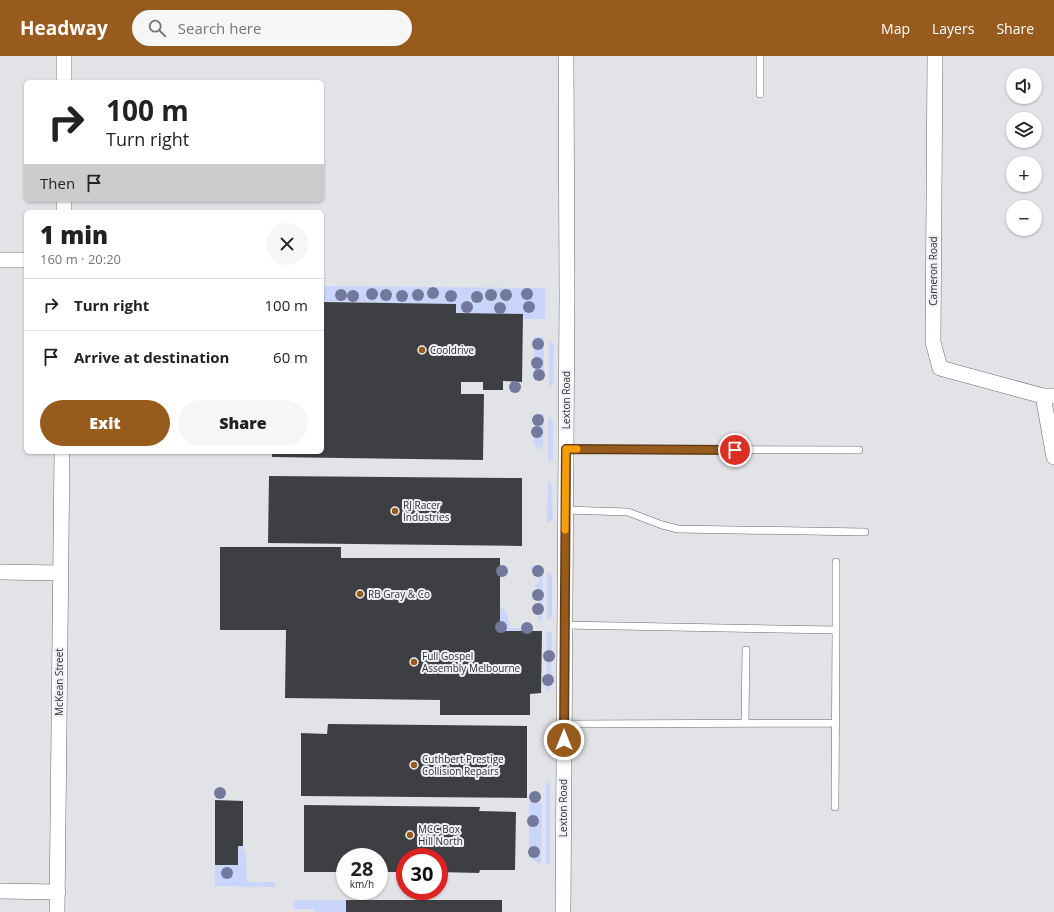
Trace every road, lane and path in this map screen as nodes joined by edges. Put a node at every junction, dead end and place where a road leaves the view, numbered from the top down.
1 (64, 56) edge
2 (566, 56) edge
3 (760, 56) edge
4 (935, 56) edge
5 (64, 80) edge
6 (760, 94) dead end
7 (0, 260) edge
8 (24, 260) edge
9 (1048, 396) edge
10 (566, 449) junction
11 (859, 450) dead end
12 (62, 454) edge
13 (1054, 457) edge
14 (566, 510) junction
15 (865, 532) dead end
16 (836, 562) dead end
17 (0, 572) edge
18 (60, 573) junction
19 (564, 625) junction
20 (836, 630) junction
21 (746, 650) dead end
22 (745, 723) junction
23 (836, 723) junction
24 (564, 724) junction
25 (835, 807) dead end
26 (0, 892) edge
27 (58, 892) junction
28 (57, 912) edge
29 (563, 912) edge

1 - 5 street
2 - 10 street, Lexton Road
3 - 6 lane
4 - 9 street, Cameron Road
7 - 8 street
9 - 13 street
10 - 11 lane
10 - 14 street, Lexton Road
12 - 18 street, McKean Street
14 - 15 lane
14 - 19 street, Lexton Road
16 - 20 lane
17 - 18 street
18 - 27 street, McKean Street
19 - 20 lane
19 - 24 street, Lexton Road
20 - 23 lane
21 - 22 lane
22 - 23 lane
22 - 24 lane
23 - 25 lane
24 - 29 street, Lexton Road
26 - 27 street
27 - 28 street, McKean Street

